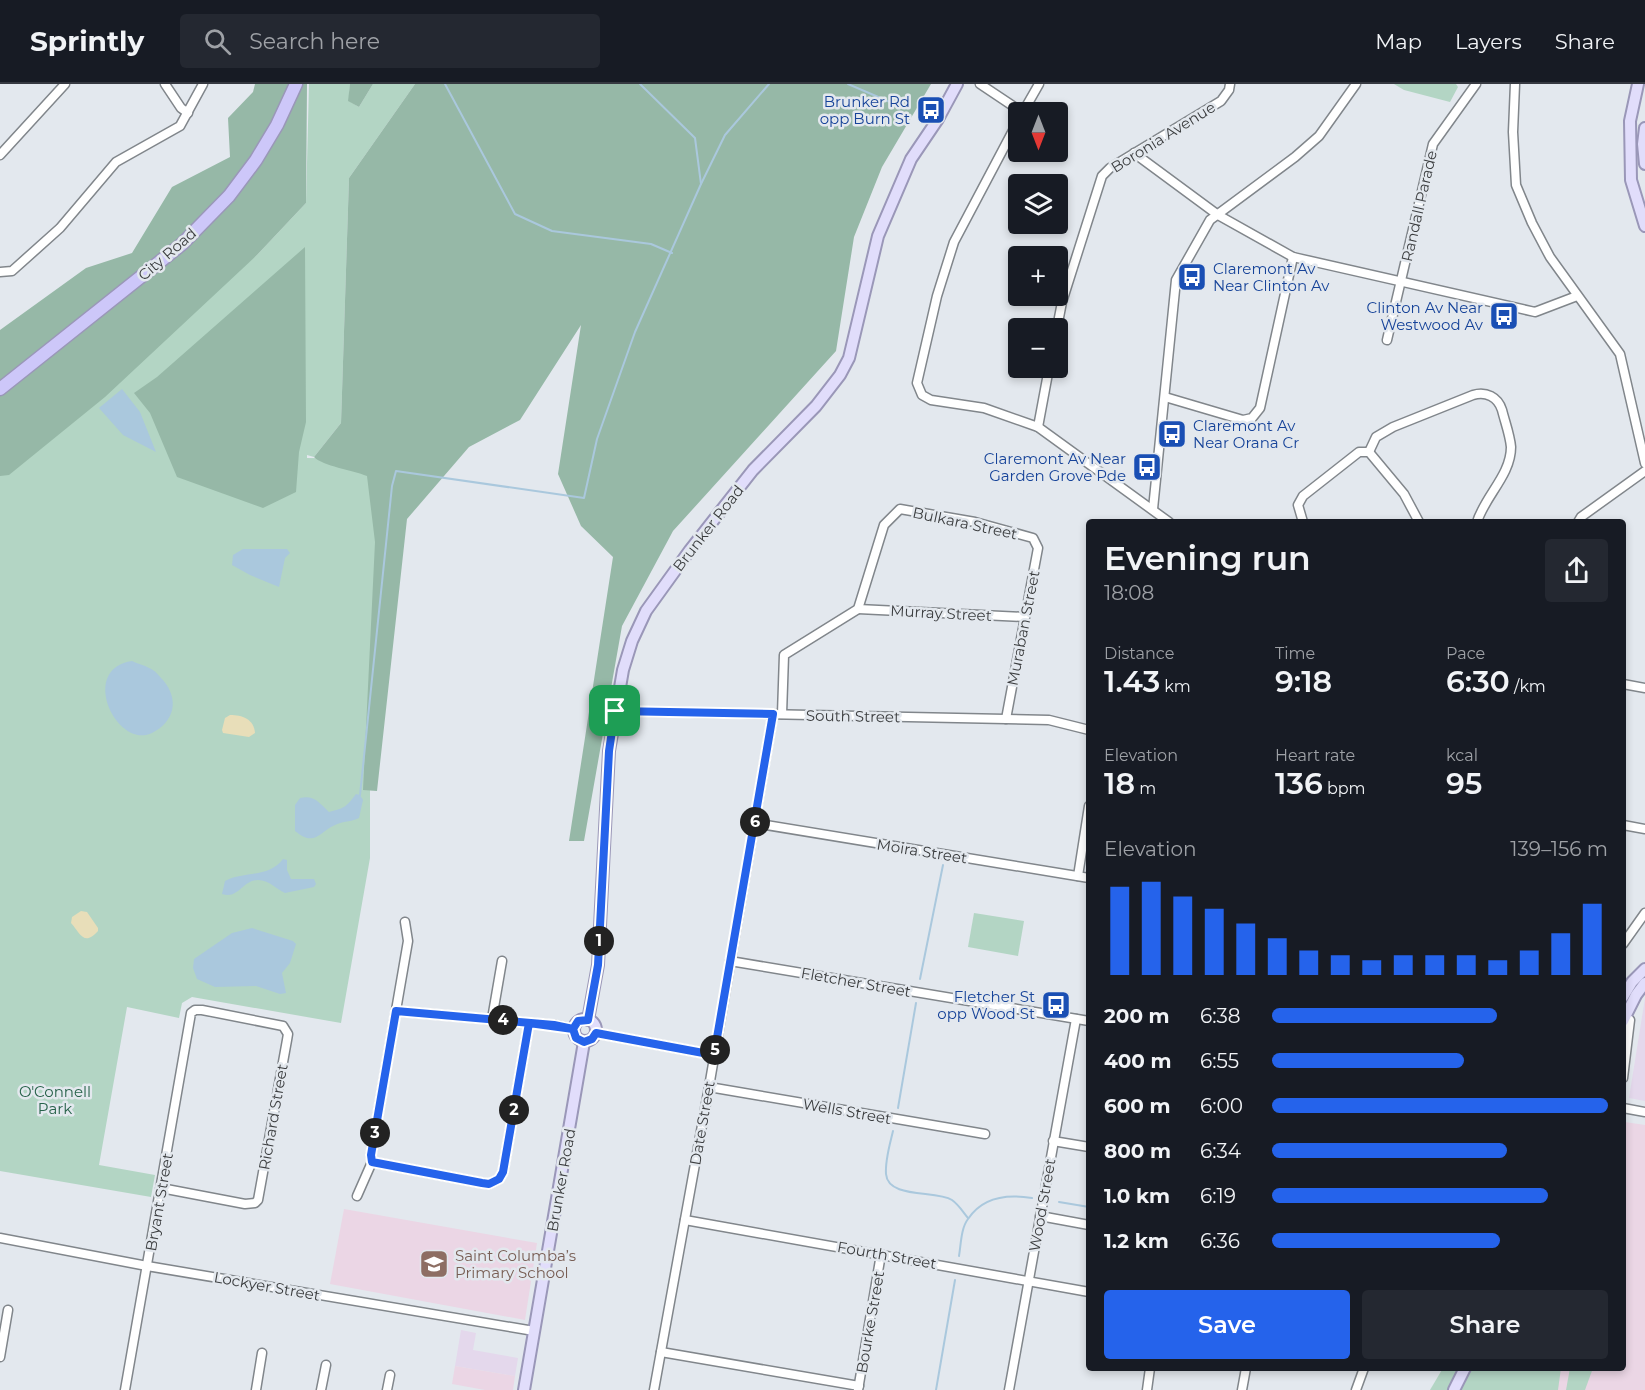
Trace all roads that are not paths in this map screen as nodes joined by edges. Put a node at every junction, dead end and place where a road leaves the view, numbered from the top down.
1 (65, 84) edge
2 (165, 84) edge
3 (203, 84) edge
4 (296, 84) edge
5 (957, 84) edge
6 (980, 84) edge
7 (1039, 84) edge
8 (1230, 84) edge
9 (1356, 84) edge
10 (1476, 84) edge
11 (1515, 84) edge
12 (1638, 84) edge
13 (1008, 102) edge
14 (1029, 102) edge
15 (188, 113) junction
16 (1645, 128) edge
17 (1008, 140) edge
18 (1134, 153) junction
19 (0, 155) edge
20 (1645, 164) edge
21 (1218, 215) junction
22 (1645, 226) edge
23 (1293, 257) junction
24 (0, 272) edge
25 (1402, 282) junction
26 (1577, 296) junction
27 (1059, 318) edge
28 (1387, 340) dead end
29 (1047, 378) edge
30 (0, 389) edge
31 (1165, 397) junction
32 (1038, 427) junction
33 (1369, 452) junction
34 (1645, 463) edge
35 (1645, 471) edge
36 (1153, 509) junction
37 (1165, 519) edge
38 (1301, 519) edge
39 (1417, 519) edge
40 (1478, 519) edge
41 (1580, 519) edge
42 (1033, 538) joint
43 (858, 609) junction
44 (1024, 617) junction
45 (1626, 685) edge
46 (1645, 688) edge
47 (615, 711) junction
48 (778, 714) junction
49 (1005, 719) junction
50 (1086, 729) edge
51 (754, 823) junction
52 (1086, 825) edge
53 (1626, 826) edge
54 (1645, 829) edge
55 (1078, 876) junction
56 (1086, 877) edge
57 (1645, 913) edge
58 (405, 922) dead end
59 (1626, 940) edge
60 (502, 961) dead end
61 (730, 961) junction
62 (1645, 969) edge
63 (1645, 983) edge
64 (1626, 992) edge
65 (396, 1011) junction
66 (1626, 1015) edge
67 (492, 1019) junction
68 (1076, 1019) junction
69 (1626, 1019) edge
70 (588, 1020) junction
71 (1086, 1021) edge
72 (529, 1023) junction
73 (286, 1029) joint
74 (573, 1029) junction
75 (596, 1033) junction
76 (584, 1042) junction
77 (1626, 1053) edge
78 (714, 1055) junction
79 (709, 1087) junction
80 (1626, 1109) edge
81 (1645, 1112) edge
82 (985, 1134) dead end
83 (1053, 1141) junction
84 (1086, 1146) edge
85 (372, 1162) junction
86 (161, 1188) junction
87 (357, 1196) dead end
88 (1040, 1216) junction
89 (685, 1220) junction
90 (1086, 1225) edge
91 (0, 1238) edge
92 (881, 1254) junction
93 (147, 1266) junction
94 (1028, 1281) junction
95 (1086, 1291) edge
96 (8, 1310) dead end
97 (534, 1331) junction
98 (661, 1352) junction
99 (262, 1353) dead end
100 (0, 1357) edge
101 (326, 1365) dead end
102 (1149, 1371) edge
103 (1245, 1371) edge
104 (1363, 1371) edge
105 (1464, 1371) edge
106 (390, 1376) dead end
107 (858, 1388) edge
108 (125, 1390) edge
109 (256, 1390) edge
110 (321, 1390) edge
111 (387, 1390) edge
112 (524, 1390) edge
113 (654, 1390) edge
114 (1009, 1390) edge
115 (1146, 1390) edge
116 (1242, 1390) edge
117 (1356, 1390) edge
118 (1454, 1390) edge

1 - 19 street
2 - 15 street
3 - 15 street
4 - 30 highway, City Road
5 - 47 main road, Brunker Road
6 - 13 street
7 - 14 street
8 - 18 street, Boronia Avenue
9 - 21 street
10 - 25 street, Randall Parade
11 - 26 street
12 - 22 main road
15 - 24 street
16 - 20 main road
17 - 32 street
18 - 21 street
18 - 27 street, Boronia Avenue
21 - 23 street
21 - 31 street
23 - 25 street
23 - 31 street
25 - 26 street
25 - 28 street, Randall Parade
26 - 34 street
29 - 32 street
31 - 36 street
32 - 36 street
33 - 38 street
33 - 39 street
33 - 40 street
35 - 41 street
36 - 37 street
42 - 43 street, Bulkara Street
42 - 44 street, Muraban Street
43 - 44 street, Murray Street
43 - 48 street
44 - 49 street, Muraban Street
45 - 46 street
47 - 48 street, South Street
47 - 70 main road, Brunker Road
48 - 49 street, South Street
48 - 51 street, Date Street
49 - 50 street, South Street
51 - 55 street, Moira Street
51 - 61 street, Date Street
52 - 55 street
53 - 54 street
55 - 56 street, Moira Street
57 - 59 street
58 - 65 street
60 - 67 street
61 - 68 street, Fletcher Street
61 - 78 street, Date Street
62 - 64 main road
63 - 66 main road
65 - 67 street
65 - 85 street
67 - 72 street
68 - 71 street, Fletcher Street
68 - 83 street, Wood Street
69 - 77 street
70 - 74 main road
70 - 75 main road
72 - 74 street
72 - 85 street
73 - 86 street, Richard Street
73 - 86 street, Bryant Street
74 - 76 main road
75 - 76 main road
75 - 78 street
76 - 97 main road, Brunker Road
78 - 79 street, Date Street
79 - 82 street, Wells Street
79 - 89 street, Date Street
80 - 81 street
83 - 84 street
83 - 88 street, Wood Street
85 - 87 street
86 - 93 street, Bryant Street
88 - 90 street
88 - 94 street, Wood Street
89 - 92 street, Fourth Street
89 - 98 street, Date Street
91 - 93 street, Lockyer Street
92 - 94 street, Fourth Street
92 - 107 street, Bourke Street
93 - 97 street, Lockyer Street
93 - 108 street, Bryant Street
94 - 95 street, Fourth Street
94 - 114 street, Wood Street
96 - 100 street
97 - 112 main road, Brunker Road
98 - 107 street
98 - 113 street, Date Street
99 - 109 street
101 - 110 street
102 - 115 street
103 - 116 street
104 - 117 street
105 - 118 main road
106 - 111 street

